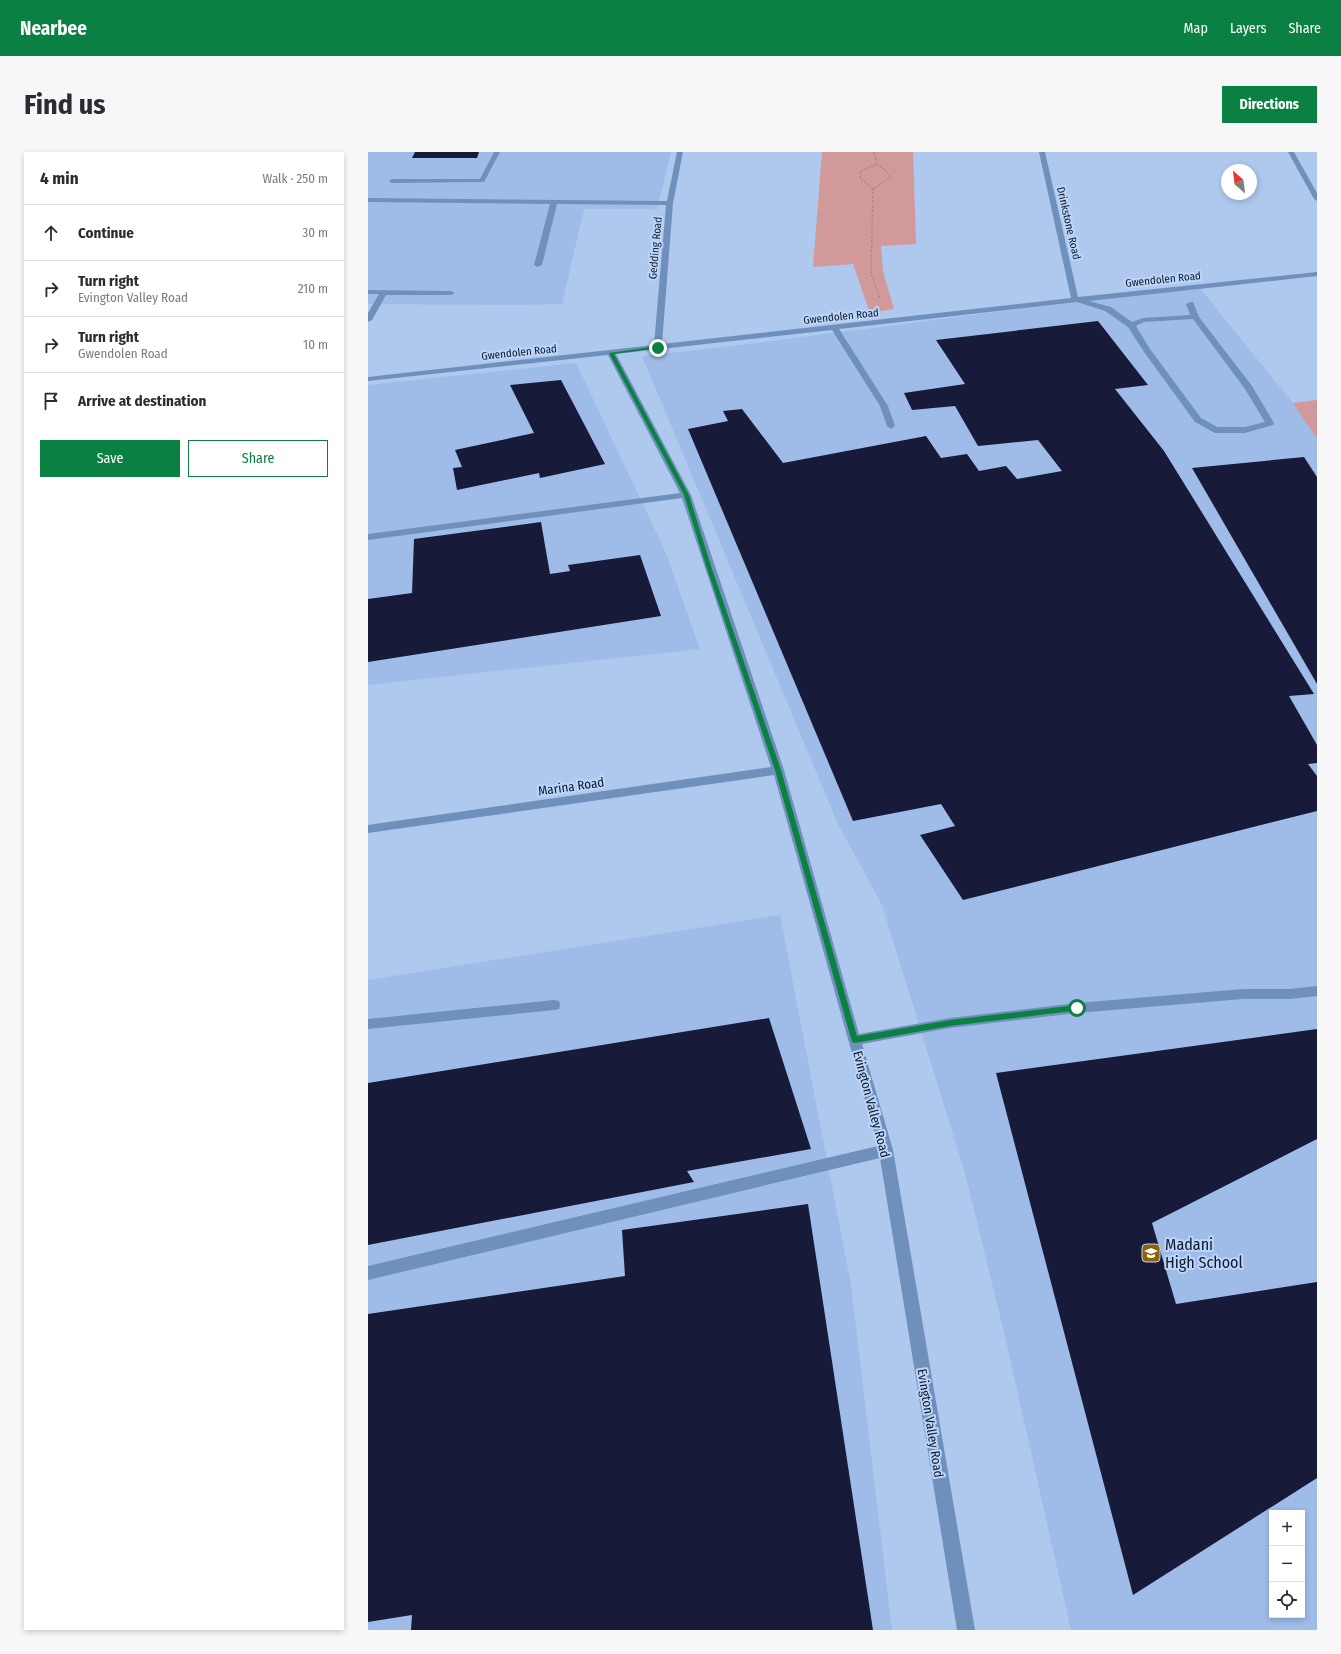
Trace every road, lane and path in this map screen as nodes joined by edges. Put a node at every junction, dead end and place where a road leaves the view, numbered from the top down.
1 (497, 152) edge
2 (680, 152) edge
3 (874, 152) edge
4 (1042, 152) edge
5 (1291, 152) edge
6 (877, 164) junction
7 (392, 181) dead end
8 (874, 189) junction
9 (1317, 199) edge
10 (368, 200) edge
11 (554, 201) junction
12 (670, 203) junction
13 (538, 265) dead end
14 (1317, 274) edge
15 (368, 292) edge
16 (384, 292) junction
17 (451, 293) dead end
18 (1075, 299) junction
19 (1190, 304) dead end
20 (1195, 317) junction
21 (368, 320) edge
22 (888, 322) junction
23 (1131, 325) junction
24 (835, 328) junction
25 (658, 348) junction
26 (611, 353) junction
27 (368, 379) edge
28 (891, 426) dead end
29 (686, 495) junction
30 (368, 537) edge
31 (778, 770) junction
32 (368, 829) edge
33 (1317, 991) edge
34 (554, 1005) dead end
35 (368, 1024) edge
36 (855, 1040) junction
37 (886, 1150) junction
38 (368, 1273) edge
39 (966, 1630) edge

1 - 7 street
2 - 12 street, Gedding Road
3 - 6 path
4 - 18 street, Drinkstone Road
5 - 9 street
6 - 8 path
6 - 8 path
8 - 22 path
10 - 11 street
11 - 12 street
11 - 13 street
12 - 25 street, Gedding Road
14 - 18 street, Gwendolen Road
15 - 16 street
16 - 17 street
16 - 21 street
18 - 22 street, Gwendolen Road
18 - 23 street
19 - 20 street
20 - 23 street
20 - 23 street
22 - 24 street, Gwendolen Road
24 - 25 street, Gwendolen Road
24 - 28 street
25 - 26 street, Gwendolen Road
26 - 27 street, Gwendolen Road
26 - 29 street, Evington Valley Road
29 - 30 street
29 - 31 street, Evington Valley Road
31 - 32 street, Marina Road
31 - 36 street, Evington Valley Road
33 - 36 street
34 - 35 street
36 - 37 street, Evington Valley Road
37 - 38 street
37 - 39 street, Evington Valley Road

